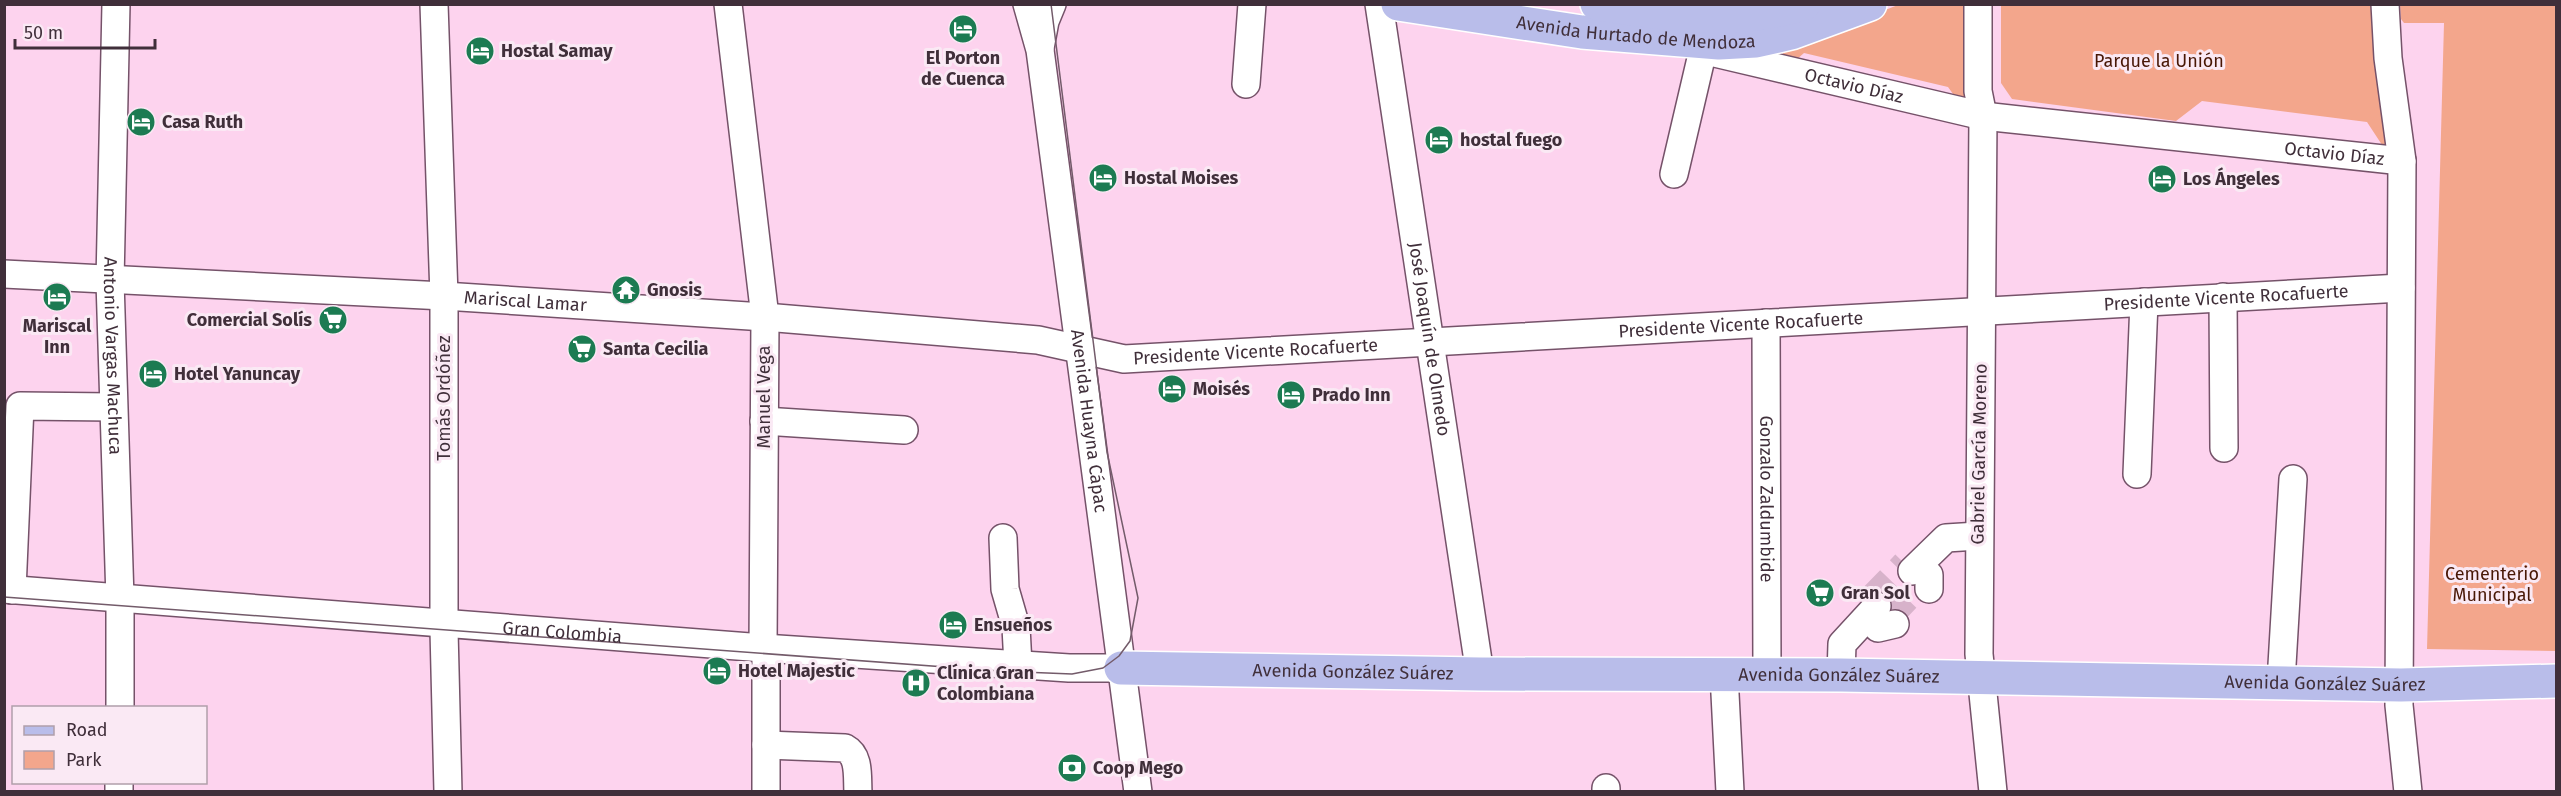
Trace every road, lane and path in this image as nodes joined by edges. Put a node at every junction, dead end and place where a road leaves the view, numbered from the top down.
1 (116, 4) edge
2 (434, 4) edge
3 (728, 4) edge
4 (1027, 4) edge
5 (1052, 4) edge
6 (1252, 4) edge
7 (1379, 4) edge
8 (1398, 4) edge
9 (1804, 4) edge
10 (1870, 4) edge
11 (1978, 4) edge
12 (1990, 4) edge
13 (2385, 4) edge
14 (1609, 5) edge
15 (1646, 37) junction
16 (1040, 50) junction
17 (1703, 50) junction
18 (1246, 84) dead end
19 (1983, 116) junction
20 (2402, 161) junction
21 (1674, 174) dead end
22 (4, 274) edge
23 (110, 281) junction
24 (2401, 288) junction
25 (444, 296) junction
26 (2223, 297) junction
27 (2144, 302) junction
28 (1981, 312) junction
29 (765, 317) junction
30 (1766, 323) junction
31 (1430, 344) junction
32 (1081, 350) junction
33 (113, 407) junction
34 (764, 421) junction
35 (904, 430) dead end
36 (2223, 448) dead end
37 (2137, 474) dead end
38 (2293, 479) dead end
39 (1003, 538) dead end
40 (1978, 544) junction
41 (1919, 574) tunnel mouth
42 (8, 590) edge
43 (120, 598) junction
44 (1879, 615) tunnel mouth
45 (444, 622) junction
46 (763, 648) junction
47 (1018, 665) junction
48 (1121, 668) junction
49 (1480, 674) junction
50 (1724, 674) junction
51 (1767, 674) junction
52 (1848, 675) junction
53 (1980, 677) junction
54 (2556, 681) edge
55 (2281, 682) junction
56 (2401, 685) junction
57 (120, 706) edge
58 (766, 745) junction
59 (448, 792) edge
60 (766, 792) edge
61 (858, 792) edge
62 (1138, 792) edge
63 (1730, 792) edge
64 (1993, 792) edge
65 (2408, 792) edge

1 - 23 street, Antonio Vargas Machuca
2 - 25 street, Tomás Ordóñez
3 - 29 street, Manuel Vega
4 - 16 street
5 - 16 street
6 - 18 street
7 - 31 street, José Joaquín de Olmedo
8 - 15 main road, Avenida Hurtado de Mendoza
9 - 14 main road, Avenida Hurtado de Mendoza
10 - 15 main road, Avenida Hurtado de Mendoza
11 - 19 street, Gabriel García Moreno
12 - 19 street, Gabriel García Moreno
13 - 20 street
15 - 17 street, Octavio Díaz
16 - 32 street, Avenida Huayna Cápac
17 - 19 street, Octavio Díaz
17 - 21 street
19 - 20 street, Octavio Díaz
19 - 28 street, Gabriel García Moreno
20 - 24 street, Octavio Díaz
22 - 23 street, Mariscal Lamar
23 - 25 street, Mariscal Lamar
23 - 33 street, Antonio Vargas Machuca
24 - 26 street, Presidente Vicente Rocafuerte
24 - 56 street, Octavio Díaz
25 - 29 street, Mariscal Lamar
25 - 45 street, Tomás Ordóñez
26 - 27 street, Presidente Vicente Rocafuerte
26 - 36 street
27 - 28 street, Presidente Vicente Rocafuerte
27 - 37 street
28 - 30 street, Presidente Vicente Rocafuerte
28 - 40 street, Gabriel García Moreno
29 - 32 street, Mariscal Lamar
29 - 34 street, Manuel Vega
30 - 31 street, Presidente Vicente Rocafuerte
30 - 51 street, Gonzalo Zaldumbide
31 - 32 street, Presidente Vicente Rocafuerte
31 - 49 street, José Joaquín de Olmedo
32 - 48 street, Avenida Huayna Cápac
33 - 42 street
33 - 43 street, Antonio Vargas Machuca
34 - 35 street
34 - 46 street, Manuel Vega
38 - 55 street
39 - 47 street
40 - 41 street
40 - 53 street, Gabriel García Moreno
42 - 43 street, Gran Colombia
43 - 45 street, Gran Colombia
43 - 57 street, Antonio Vargas Machuca
44 - 52 street
45 - 46 street, Gran Colombia
45 - 59 street, Tomás Ordóñez
46 - 47 street, Gran Colombia
46 - 58 street, Manuel Vega
47 - 48 street, Gran Colombia
48 - 49 main road, Avenida González Suárez
48 - 62 street, Avenida Huayna Cápac
49 - 50 main road, Avenida González Suárez
50 - 51 main road, Avenida González Suárez
50 - 63 street
51 - 52 main road, Avenida González Suárez
52 - 53 main road, Avenida González Suárez
53 - 55 main road, Avenida González Suárez
53 - 64 street, Gabriel García Moreno
54 - 56 main road, Avenida González Suárez
55 - 56 main road, Avenida González Suárez
56 - 65 street, Octavio Díaz
58 - 60 street, Manuel Vega
58 - 61 street

